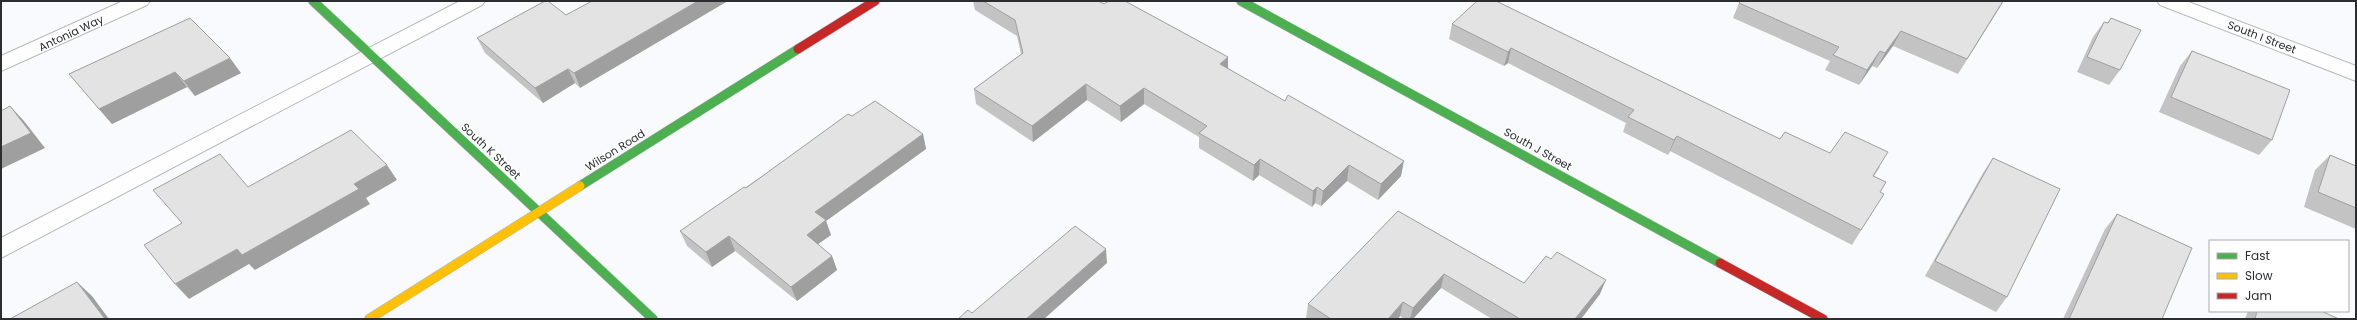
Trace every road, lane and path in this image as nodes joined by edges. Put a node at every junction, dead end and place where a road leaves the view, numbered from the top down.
1 (140, 1) edge
2 (313, 1) edge
3 (475, 1) edge
4 (875, 1) edge
5 (1241, 1) edge
6 (2167, 1) edge
7 (371, 56) junction
8 (1, 64) edge
9 (2356, 74) edge
10 (539, 212) junction
11 (1, 249) edge
12 (369, 319) edge
13 (654, 319) edge
14 (1822, 319) edge

1 - 8 street, Antonia Way
2 - 7 street, South K Street
3 - 7 street
4 - 10 street, Wilson Road
5 - 14 street, South J Street
6 - 9 street, South I Street
7 - 10 street, South K Street
7 - 11 street
10 - 12 street, Wilson Road
10 - 13 street, South K Street

